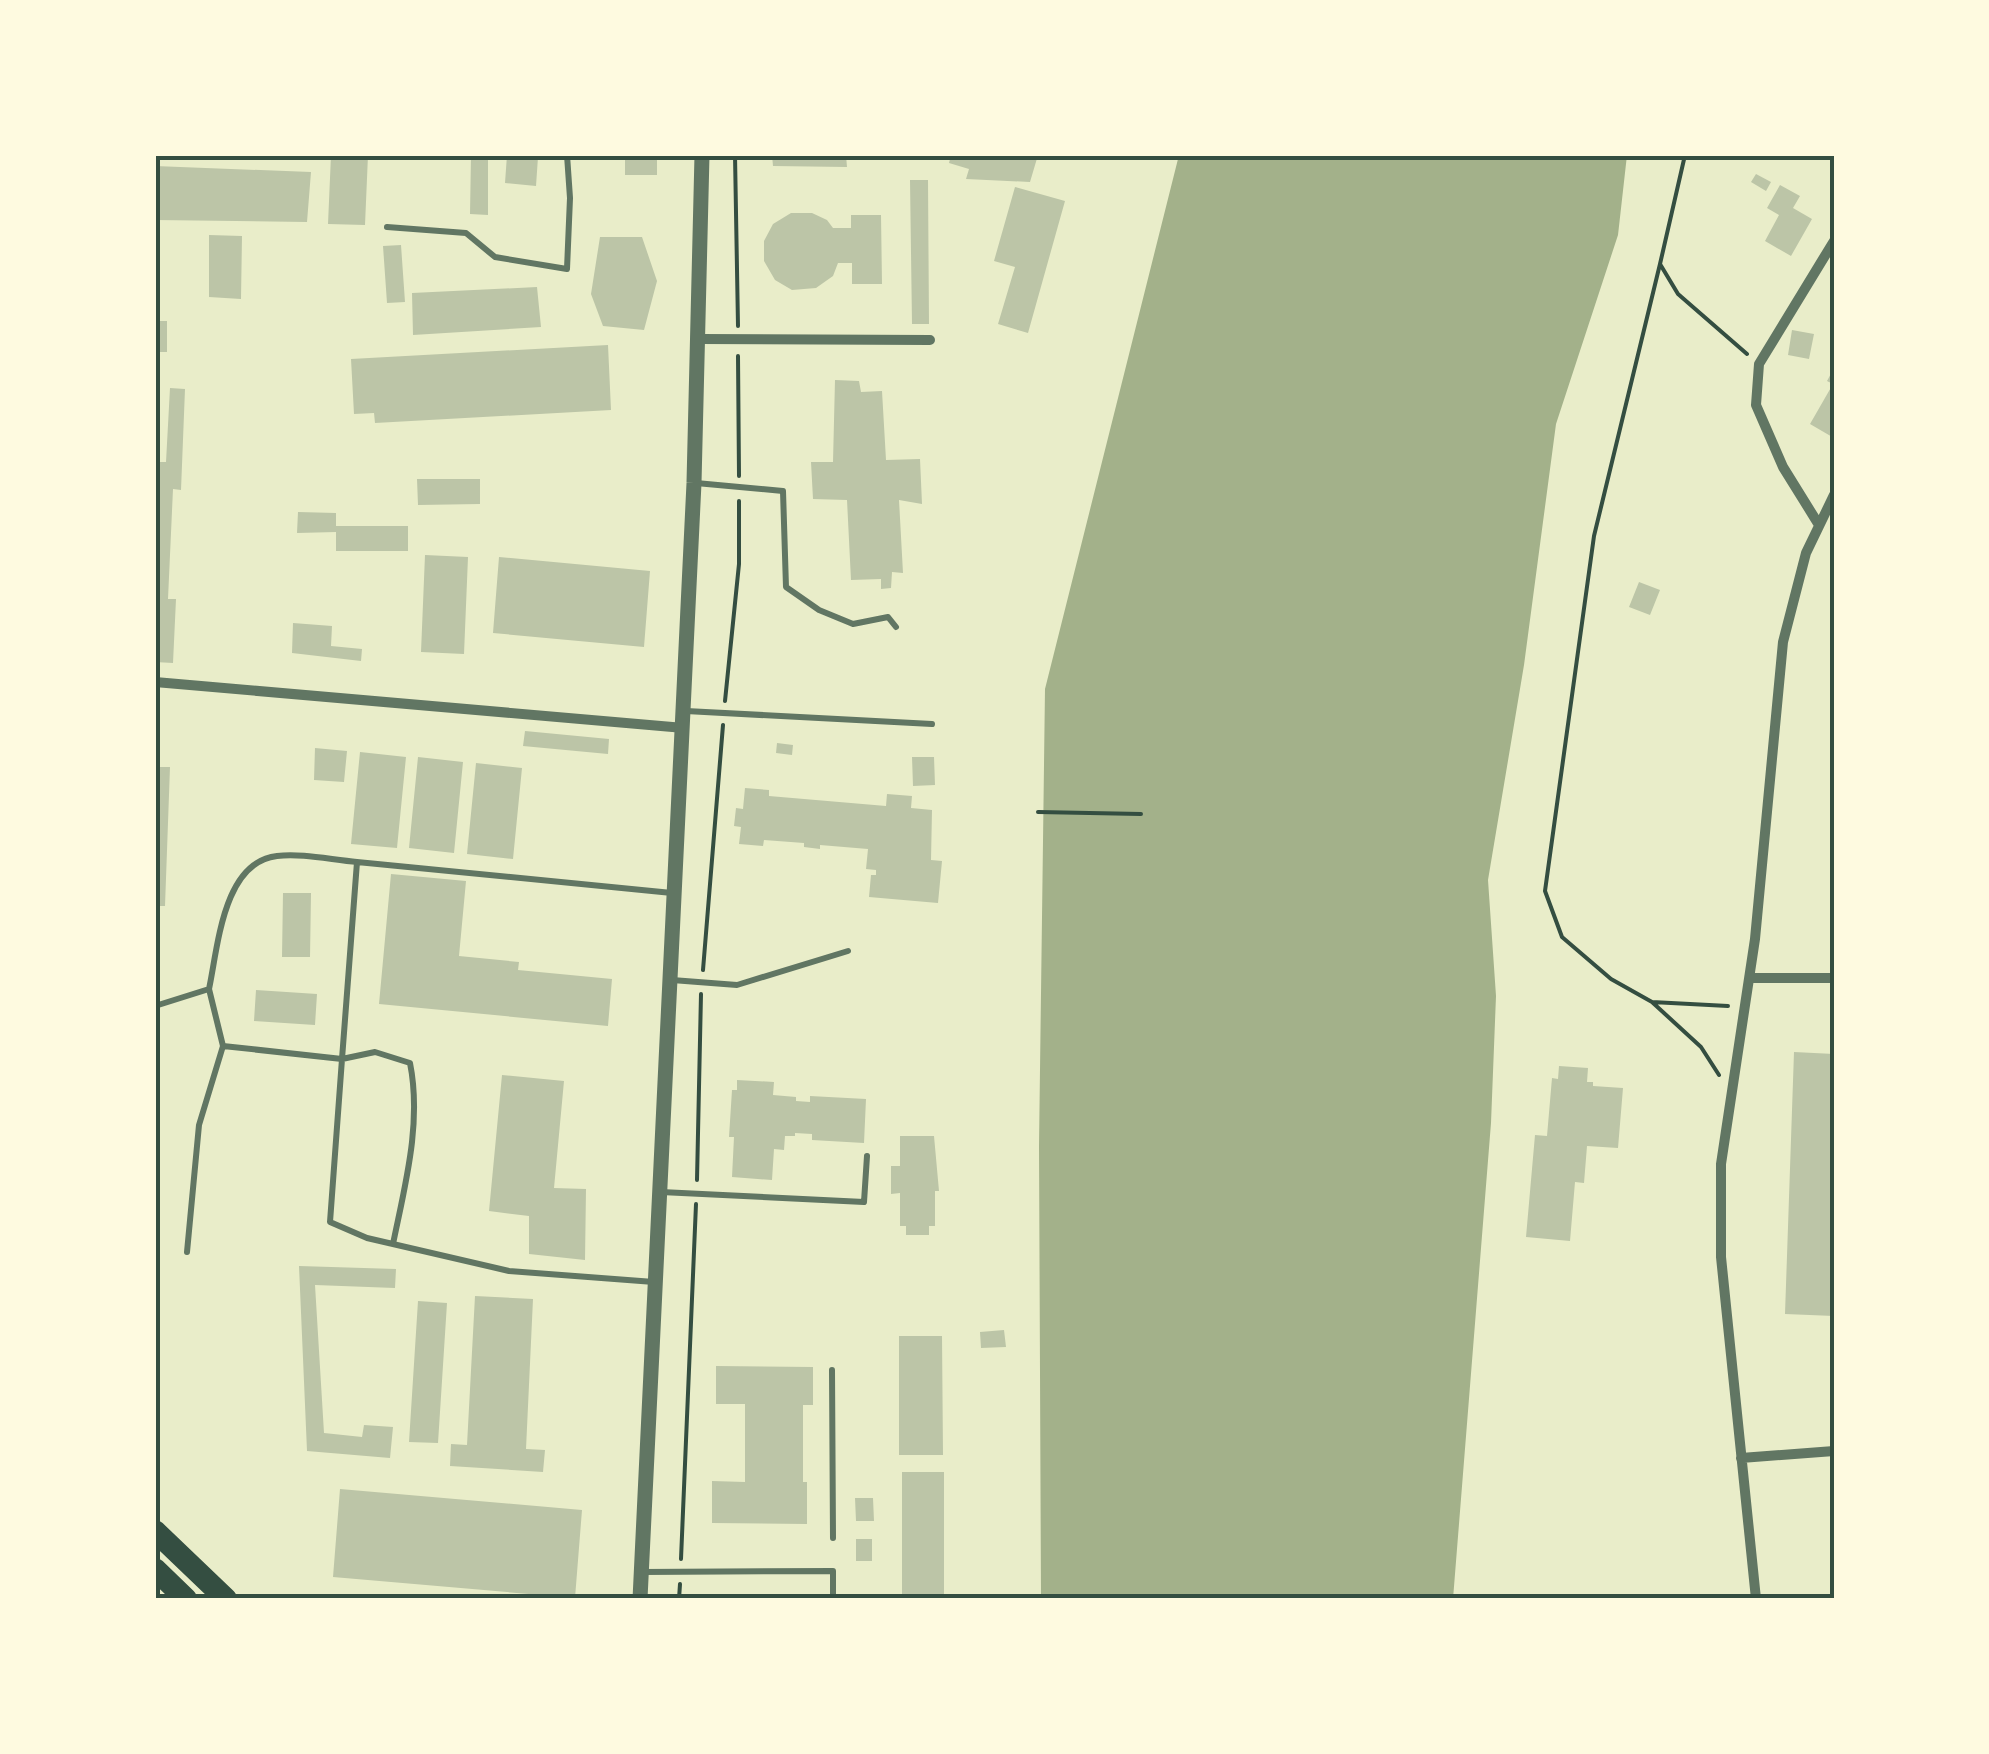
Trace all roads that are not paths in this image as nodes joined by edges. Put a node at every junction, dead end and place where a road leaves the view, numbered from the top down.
1 (567, 155) edge
2 (702, 155) edge
3 (387, 227) dead end
4 (1834, 240) edge
5 (700, 339) junction
6 (930, 340) dead end
7 (694, 483) junction
8 (1834, 495) edge
9 (1818, 525) junction
10 (896, 627) dead end
11 (155, 682) edge
12 (684, 719) junction
13 (932, 724) dead end
14 (356, 862) junction
15 (676, 894) junction
16 (848, 951) dead end
17 (1750, 978) junction
18 (1834, 978) edge
19 (671, 980) junction
20 (209, 989) junction
21 (155, 1006) edge
22 (222, 1046) junction
23 (342, 1059) junction
24 (867, 1156) dead end
25 (660, 1192) junction
26 (393, 1244) junction
27 (187, 1252) dead end
28 (656, 1282) junction
29 (832, 1370) dead end
30 (1834, 1451) edge
31 (1741, 1458) junction
32 (155, 1532) edge
33 (833, 1538) dead end
34 (155, 1569) edge
35 (641, 1572) junction
36 (186, 1599) edge
37 (226, 1599) edge
38 (640, 1599) edge
39 (833, 1599) edge
40 (1756, 1599) edge

1 - 3 lane
2 - 5 street
4 - 9 street
5 - 6 street
5 - 7 street
7 - 10 lane
7 - 12 street
8 - 9 street
9 - 17 street
11 - 12 street
12 - 13 lane
12 - 15 street
14 - 15 lane
14 - 20 lane
14 - 23 lane
15 - 19 street
16 - 19 lane
17 - 18 street
17 - 31 street
19 - 25 street
20 - 21 lane
20 - 22 lane
22 - 23 lane
22 - 27 lane
23 - 26 lane
23 - 26 lane
24 - 25 lane
25 - 28 street
26 - 28 lane
28 - 35 street
29 - 33 lane
30 - 31 street
31 - 40 street
32 - 37 highway
34 - 36 highway
35 - 38 street
35 - 39 lane

